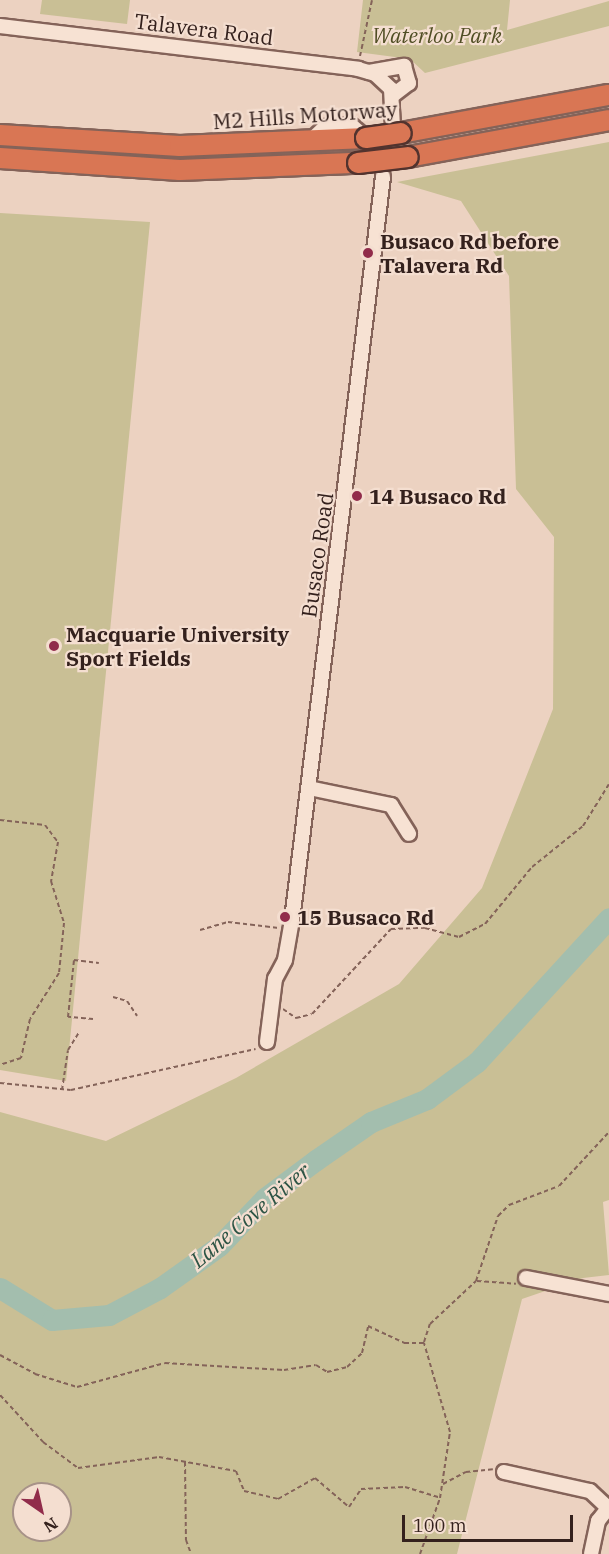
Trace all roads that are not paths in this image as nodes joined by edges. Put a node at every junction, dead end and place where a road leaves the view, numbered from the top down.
1 (0, 27) edge
2 (363, 71) junction
3 (393, 94) junction
4 (609, 95) edge
5 (609, 120) edge
6 (397, 127) junction
7 (0, 135) edge
8 (0, 158) edge
9 (383, 177) dead end
10 (309, 788) junction
11 (409, 834) dead end
12 (267, 1042) road end
13 (526, 1278) road end
14 (609, 1294) edge
15 (504, 1472) road end
16 (609, 1508) edge
17 (591, 1554) edge

1 - 2 street, Talavera Road
2 - 3 street
2 - 3 street, Talavera Road
3 - 6 street
4 - 6 highway, M2 Hills Motorway
5 - 8 highway, bridge
6 - 7 highway, M2 Hills Motorway, bridge
9 - 10 street, Busaco Road
10 - 11 street
10 - 12 street, Busaco Road
13 - 14 street
15 - 16 street
16 - 17 street

